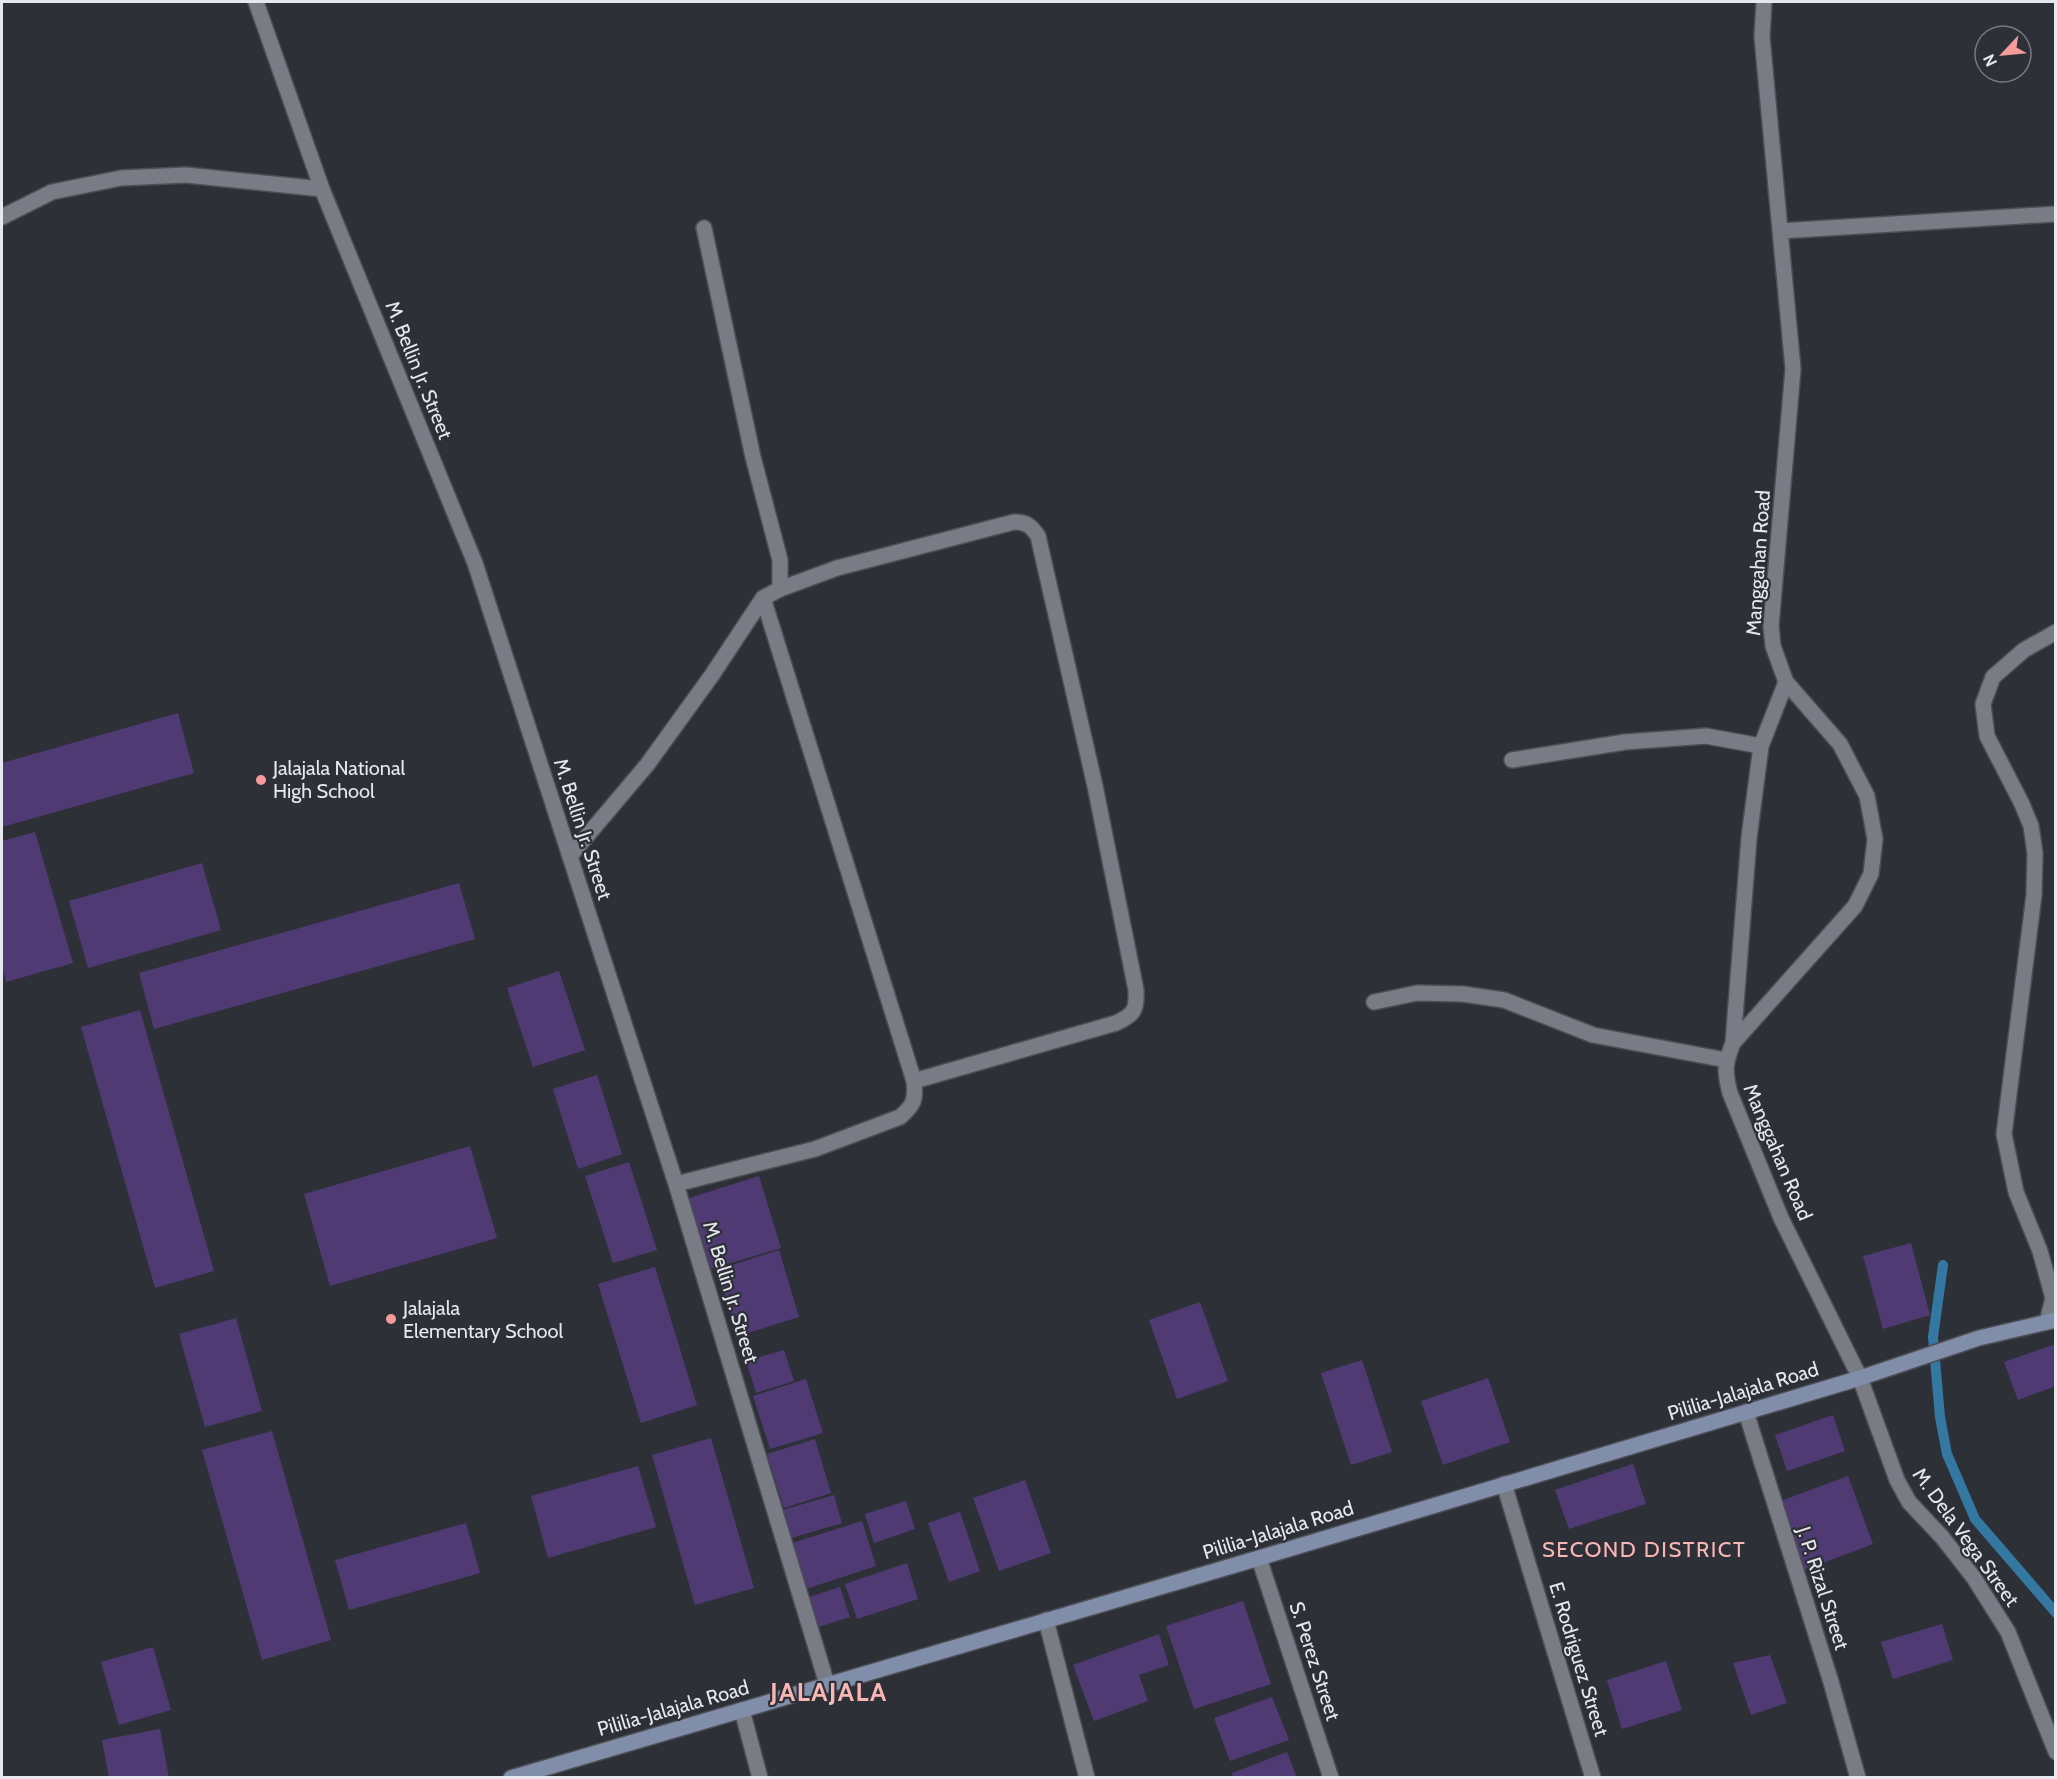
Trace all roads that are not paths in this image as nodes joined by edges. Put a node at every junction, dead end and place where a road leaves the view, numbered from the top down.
1 (256, 2) edge
2 (1764, 2) edge
3 (322, 189) junction
4 (2055, 214) edge
5 (2, 217) edge
6 (704, 228) dead end
7 (1780, 231) junction
8 (780, 589) junction
9 (763, 598) junction
10 (2055, 632) edge
11 (1786, 681) junction
12 (1761, 746) junction
13 (1512, 760) dead end
14 (570, 856) junction
15 (1374, 1002) dead end
16 (1733, 1043) junction
17 (1726, 1060) junction
18 (914, 1081) junction
19 (676, 1184) junction
20 (2051, 1321) edge
21 (1860, 1378) junction
22 (1746, 1412) junction
23 (1504, 1484) junction
24 (1259, 1558) junction
25 (1046, 1620) junction
26 (827, 1684) junction
27 (742, 1710) junction
28 (2055, 1752) edge
29 (511, 1778) edge
30 (760, 1778) edge
31 (1087, 1778) edge
32 (1331, 1778) edge
33 (1593, 1778) edge
34 (1858, 1778) edge

1 - 3 street, M. Bellin Jr. Street
2 - 7 street, Manggahan Road
3 - 5 street
3 - 14 street, M. Bellin Jr. Street
4 - 7 street
6 - 8 street
7 - 11 street, Manggahan Road
8 - 9 street
8 - 18 street
9 - 14 street
9 - 18 street
10 - 20 street
11 - 12 street
11 - 16 street, Manggahan Road
12 - 13 street
12 - 16 street
14 - 19 street, M. Bellin Jr. Street
15 - 17 street
16 - 17 street, Manggahan Road
17 - 21 street, Manggahan Road
18 - 19 street
19 - 26 street, M. Bellin Jr. Street
20 - 21 main road, Pililia-Jalajala Road
21 - 22 main road, Pililia-Jalajala Road
21 - 28 street, M. Dela Vega Street
22 - 23 main road, Pililia-Jalajala Road
22 - 34 street, J. P. Rizal Street
23 - 24 main road, Pililia-Jalajala Road
23 - 33 street, E. Rodriguez Street
24 - 25 main road, Pililia-Jalajala Road
24 - 32 street, S. Perez Street
25 - 26 main road, Pililia-Jalajala Road
25 - 31 street
26 - 27 main road, Pililia-Jalajala Road
27 - 29 main road, Pililia-Jalajala Road
27 - 30 street

